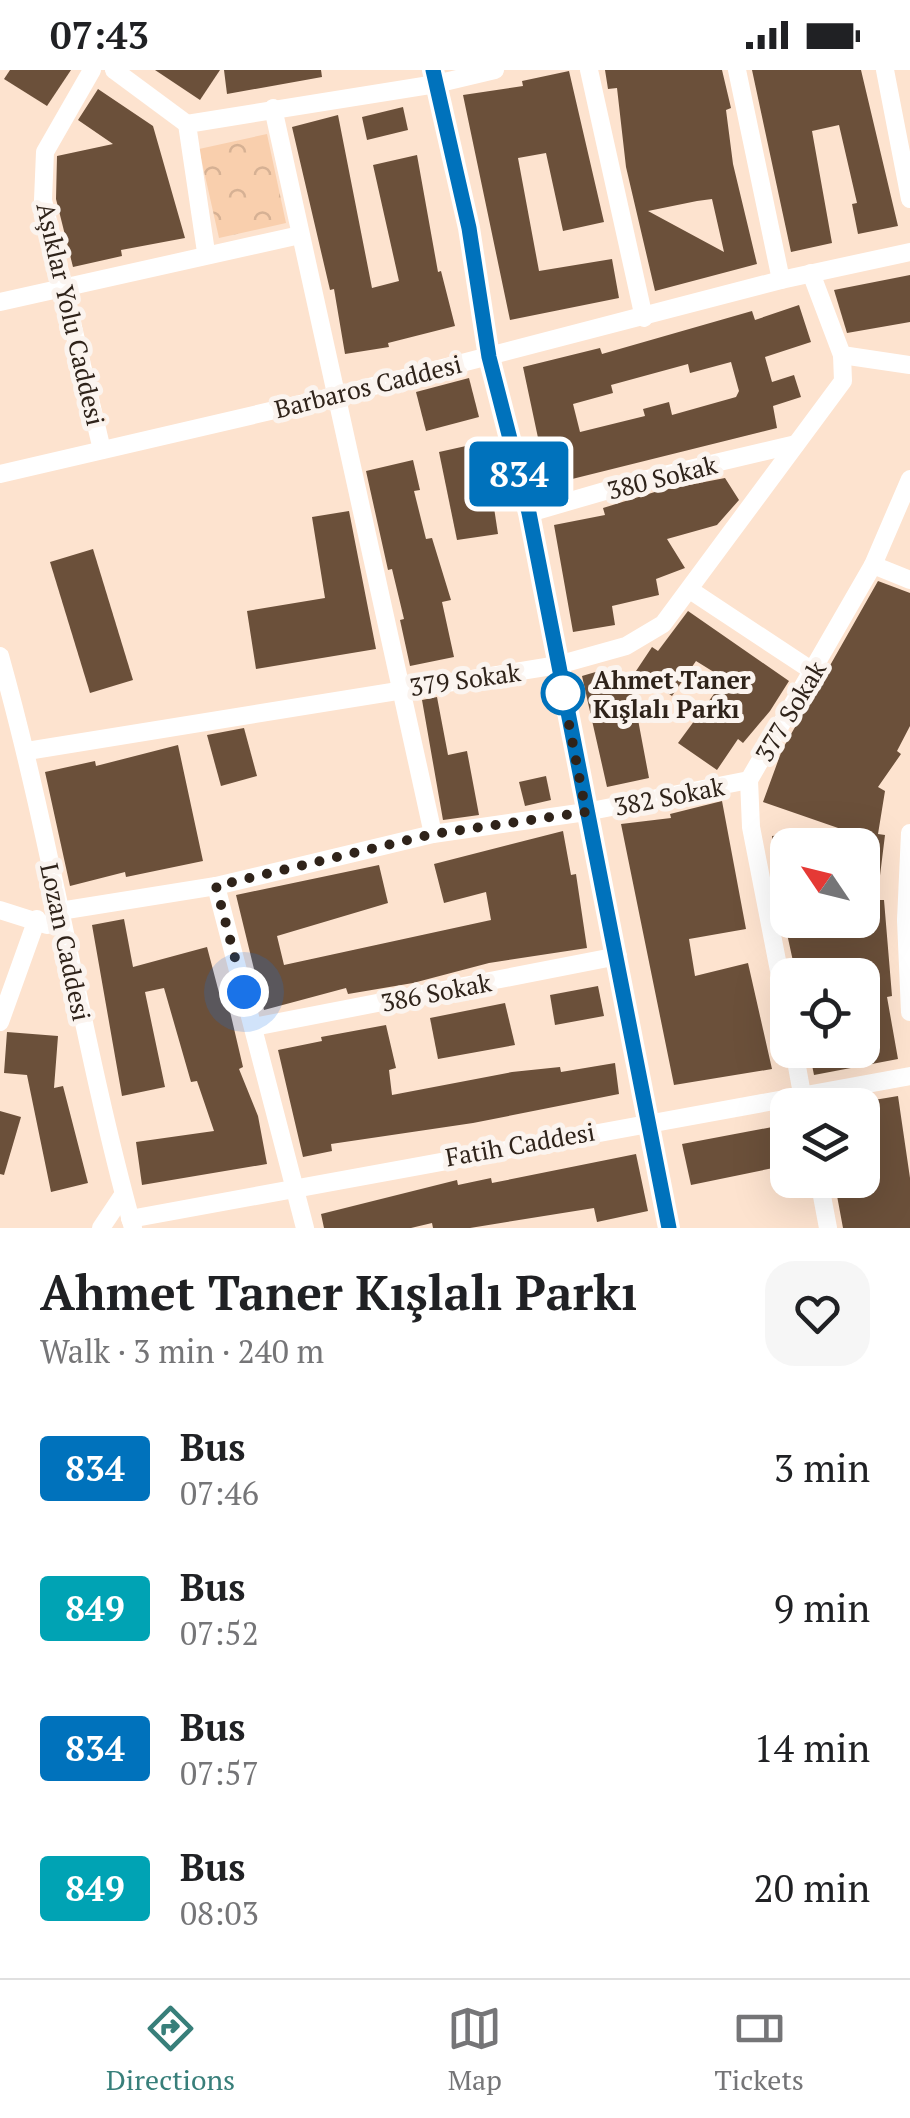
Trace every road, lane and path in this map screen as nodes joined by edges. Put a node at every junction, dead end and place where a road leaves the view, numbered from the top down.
1 (92, 70) edge
2 (114, 70) edge
3 (495, 70) edge
4 (589, 70) edge
5 (736, 70) edge
6 (885, 70) edge
7 (435, 77) edge
8 (273, 108) junction
9 (187, 124) junction
10 (910, 199) edge
11 (300, 235) junction
12 (206, 252) junction
13 (910, 252) edge
14 (811, 273) junction
15 (781, 280) junction
16 (65, 284) junction
17 (0, 302) edge
18 (644, 318) junction
19 (842, 355) junction
20 (489, 357) junction
21 (910, 365) edge
22 (335, 396) junction
23 (796, 444) junction
24 (102, 450) junction
25 (0, 474) edge
26 (910, 479) edge
27 (529, 513) junction
28 (873, 566) junction
29 (910, 580) edge
30 (690, 590) junction
31 (0, 656) edge
32 (558, 665) junction
33 (814, 672) junction
34 (400, 688) junction
35 (27, 751) junction
36 (749, 780) junction
37 (586, 812) junction
38 (910, 833) edge
39 (433, 834) junction
40 (216, 886) junction
41 (0, 910) edge
42 (60, 911) junction
43 (37, 920) junction
44 (64, 935) junction
45 (909, 950) edge
46 (618, 956) junction
47 (777, 958) edge
48 (910, 1012) edge
49 (0, 1022) edge
50 (254, 1027) junction
51 (910, 1076) edge
52 (856, 1088) edge
53 (770, 1105) edge
54 (650, 1121) junction
55 (294, 1186) junction
56 (123, 1194) junction
57 (822, 1198) edge
58 (131, 1223) edge
59 (101, 1228) edge
60 (305, 1228) edge
61 (669, 1228) edge
62 (828, 1228) edge

1 - 16 street, Aşıklar Yolu Caddesi
2 - 9 street
3 - 7 street
4 - 18 street
5 - 15 street
6 - 10 street
7 - 8 street
7 - 20 street
8 - 9 street
8 - 11 street
9 - 12 street
11 - 12 street
11 - 22 street
12 - 16 street
13 - 14 street, Barbaros Caddesi
14 - 15 street, Barbaros Caddesi
14 - 19 street
15 - 18 street, Barbaros Caddesi
16 - 17 street
16 - 24 street, Aşıklar Yolu Caddesi
18 - 20 street, Barbaros Caddesi
19 - 21 street
19 - 23 street, 379 Sokak
20 - 22 street, Barbaros Caddesi
20 - 27 street
22 - 24 street, Barbaros Caddesi
22 - 34 street
23 - 27 street, 380 Sokak
23 - 30 street, 379 Sokak
24 - 25 street, Barbaros Caddesi
26 - 28 street, 377 Sokak
27 - 32 street
28 - 29 street
28 - 33 street, 377 Sokak
30 - 32 street, 379 Sokak
30 - 33 street
31 - 35 street, Lozan Caddesi
32 - 34 street, 379 Sokak
32 - 37 street
33 - 36 street, 377 Sokak
34 - 35 street, 379 Sokak
34 - 39 street
35 - 42 street, Lozan Caddesi
36 - 37 street, 382 Sokak
36 - 47 street, 377 Sokak
37 - 39 street, 382 Sokak
37 - 46 street
38 - 45 street
39 - 40 street, 382 Sokak
40 - 42 street, 382 Sokak
40 - 50 street
41 - 43 street
42 - 44 street, Lozan Caddesi
43 - 44 street
43 - 49 street
44 - 56 street, Lozan Caddesi
45 - 48 street
46 - 50 street, 386 Sokak
46 - 54 street
50 - 55 street
51 - 52 street, Fatih Caddesi
53 - 54 street, Fatih Caddesi
54 - 55 street, Fatih Caddesi
54 - 61 street
55 - 58 street, Fatih Caddesi
55 - 60 street
56 - 58 street, Lozan Caddesi
56 - 59 street
57 - 62 street

